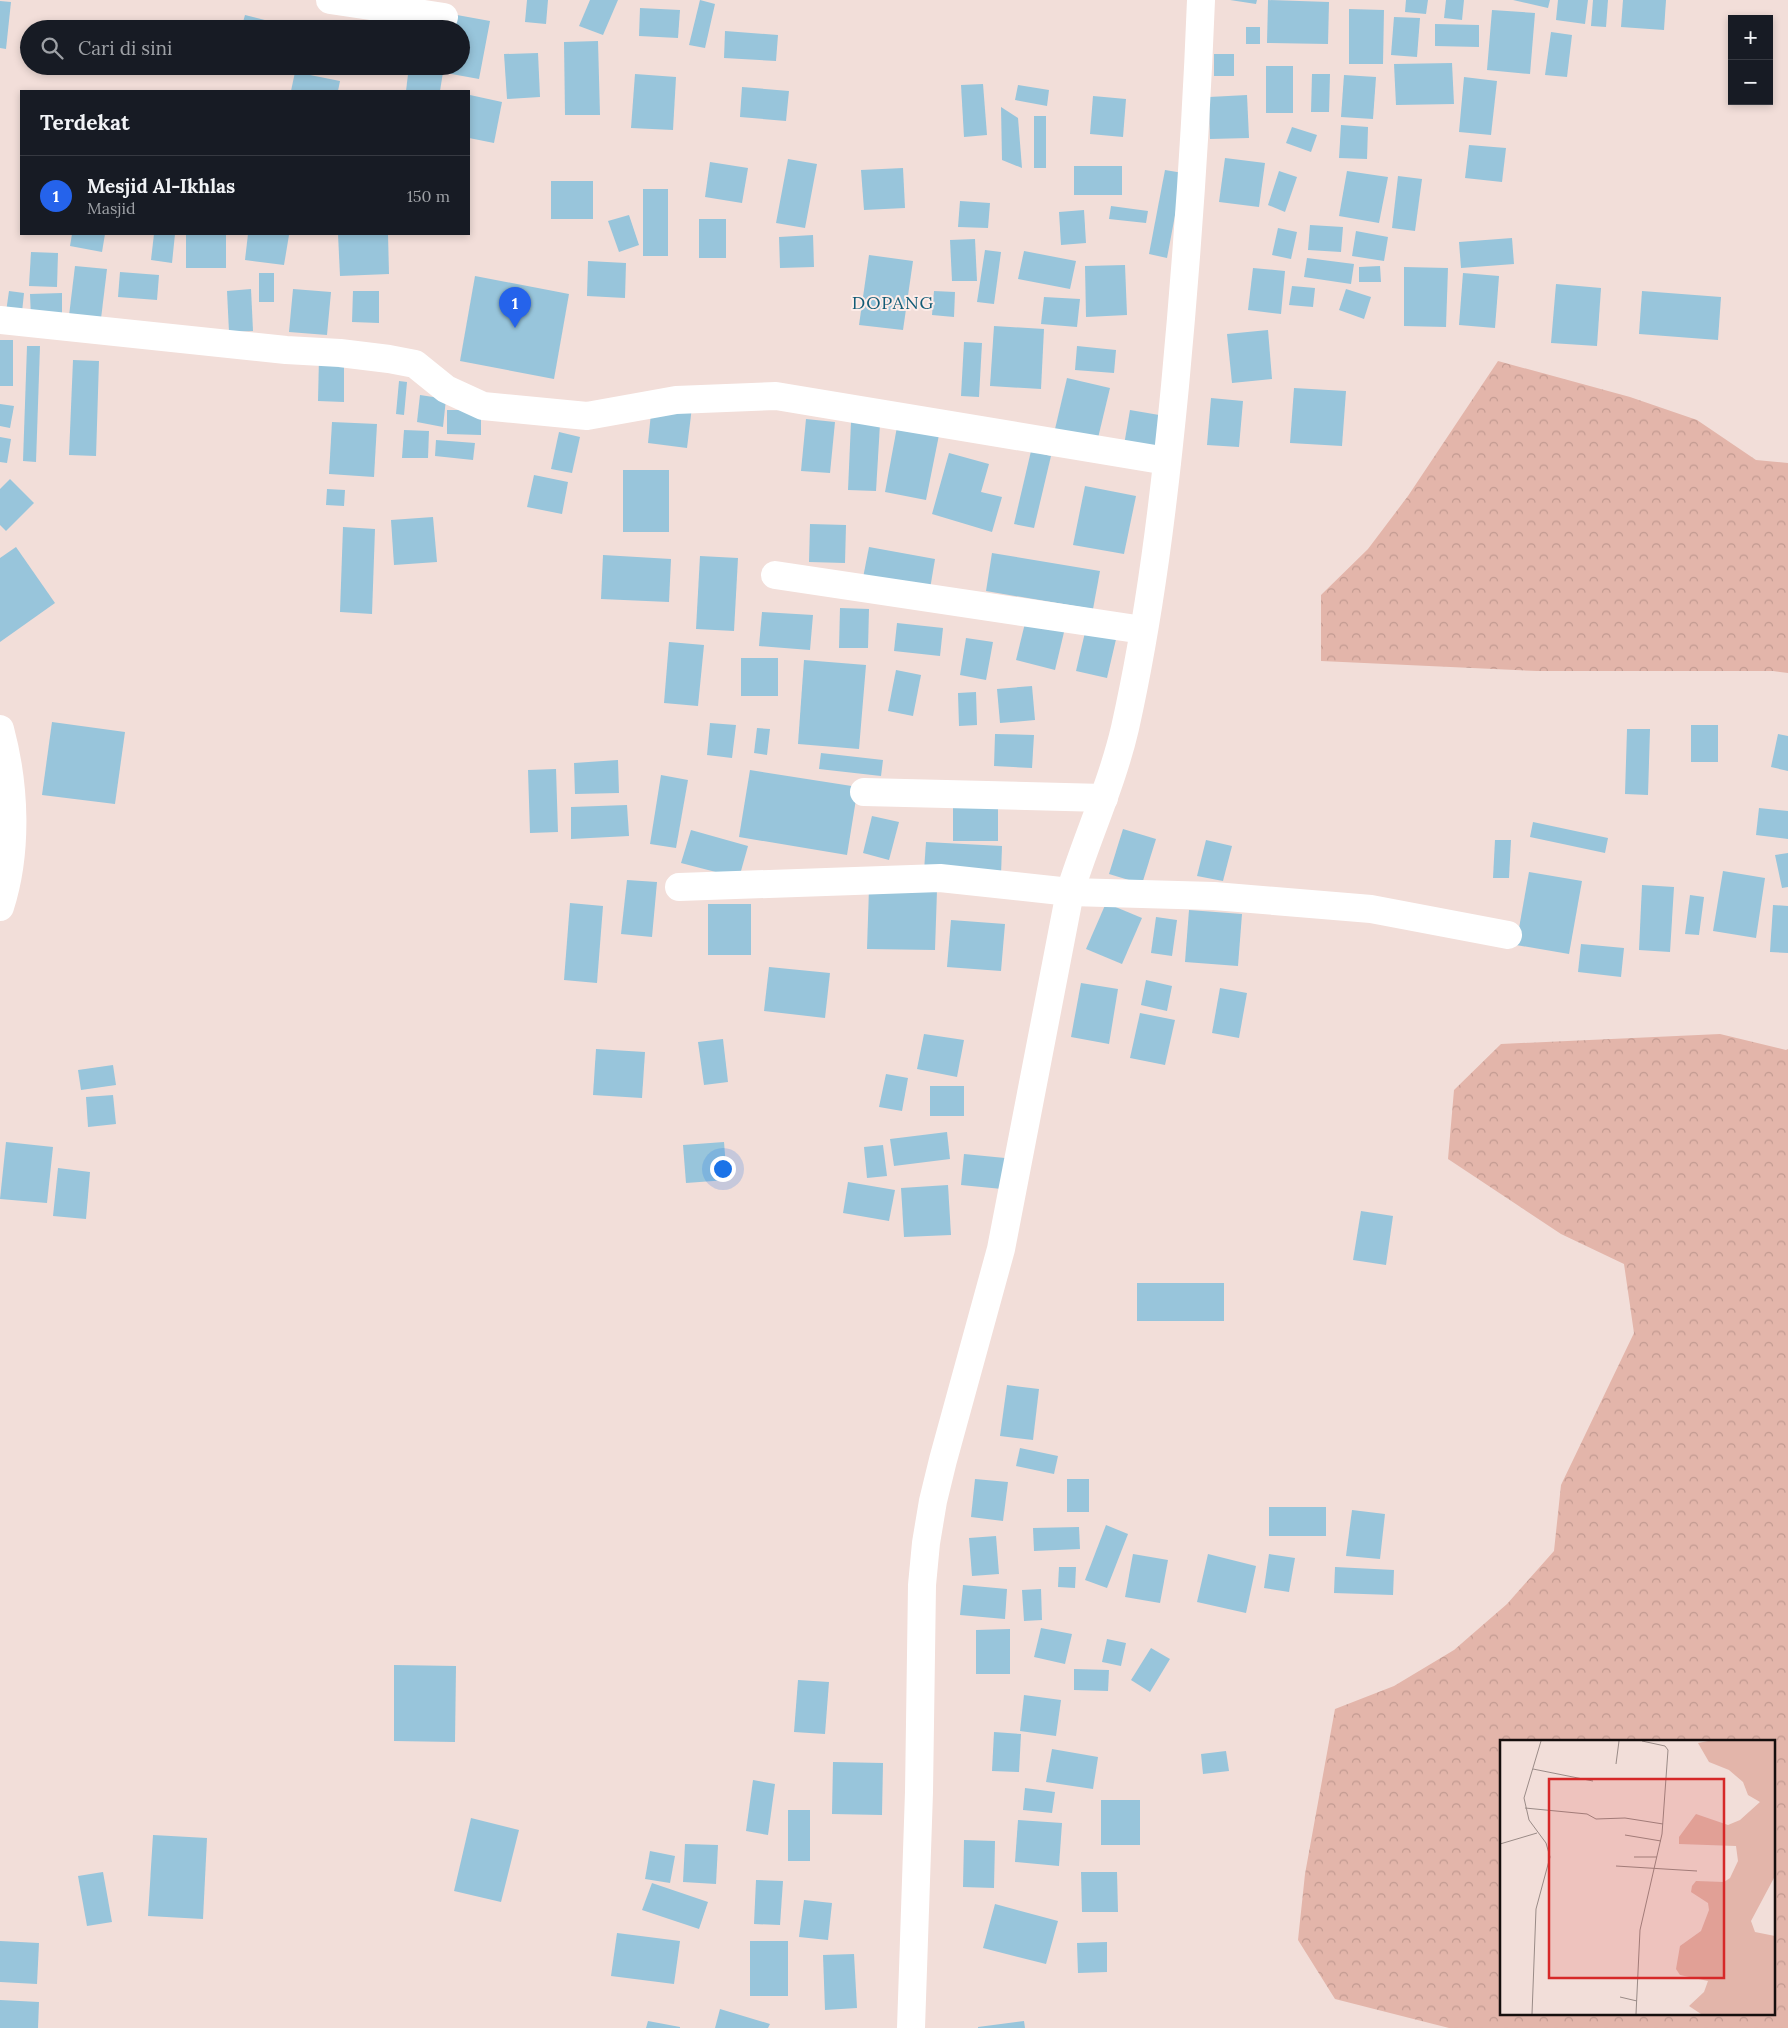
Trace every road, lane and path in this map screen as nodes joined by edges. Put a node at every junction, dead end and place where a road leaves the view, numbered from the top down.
1 (330, 0) edge
2 (1201, 0) edge
3 (444, 17) dead end
4 (0, 320) edge
5 (1167, 461) junction
6 (775, 574) dead end
7 (1143, 630) junction
8 (0, 729) edge
9 (864, 792) dead end
10 (1104, 798) junction
11 (679, 887) dead end
12 (1070, 892) junction
13 (0, 907) edge
14 (1508, 936) dead end
15 (911, 2028) edge

1 - 3 street
2 - 5 street
4 - 5 street
5 - 7 street
6 - 7 street
7 - 10 street
8 - 13 street
9 - 10 street
10 - 12 street
11 - 12 street
12 - 14 street
12 - 15 street

